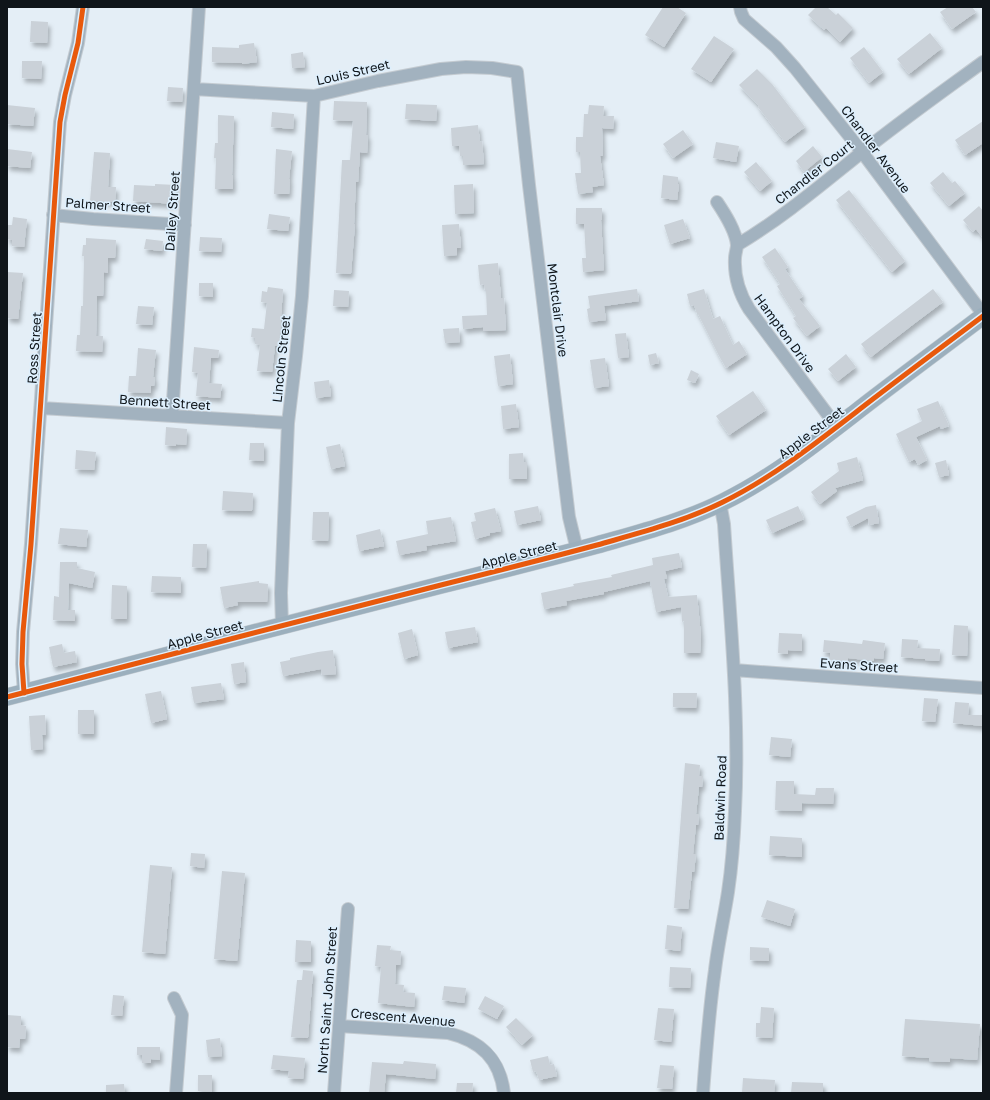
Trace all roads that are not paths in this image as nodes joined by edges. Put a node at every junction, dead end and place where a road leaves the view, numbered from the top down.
1 (84, 7) edge
2 (199, 7) edge
3 (740, 7) edge
4 (983, 62) edge
5 (517, 72) joint
6 (194, 89) junction
7 (314, 96) junction
8 (862, 152) junction
9 (718, 202) dead end
10 (53, 215) junction
11 (185, 225) junction
12 (737, 245) junction
13 (983, 315) edge
14 (41, 408) junction
15 (172, 416) junction
16 (288, 423) junction
17 (837, 427) junction
18 (720, 503) junction
19 (577, 550) junction
20 (282, 625) junction
21 (734, 670) junction
22 (983, 688) edge
23 (24, 693) junction
24 (7, 697) edge
25 (348, 909) dead end
26 (174, 998) dead end
27 (339, 1026) junction
28 (176, 1093) edge
29 (334, 1093) edge
30 (504, 1093) edge
31 (703, 1093) edge

1 - 10 street, Ross Street
2 - 6 street, Dailey Street
3 - 8 street, Chandler Avenue
4 - 8 street, Chandler Court
5 - 7 street, Louis Street
5 - 19 street, Montclair Drive
6 - 7 street, Louis Street
6 - 11 street, Dailey Street
7 - 16 street, Lincoln Street
8 - 12 street, Chandler Court
8 - 13 street, Chandler Avenue
9 - 12 street, Hampton Drive
10 - 11 street, Palmer Street
10 - 14 street, Ross Street
11 - 15 street, Dailey Street
12 - 17 street, Hampton Drive
13 - 17 street, Apple Street
14 - 15 street, Bennett Street
14 - 23 street, Ross Street
15 - 16 street, Bennett Street
16 - 20 street, Lincoln Street
17 - 18 street, Apple Street
18 - 19 street, Apple Street
18 - 21 street, Baldwin Road
19 - 20 street, Apple Street
20 - 23 street, Apple Street
21 - 22 street, Evans Street
21 - 31 street, Baldwin Road
23 - 24 street, Apple Street
25 - 27 street, North Saint John Street
26 - 28 street
27 - 29 street, North Saint John Street
27 - 30 street, Crescent Avenue

